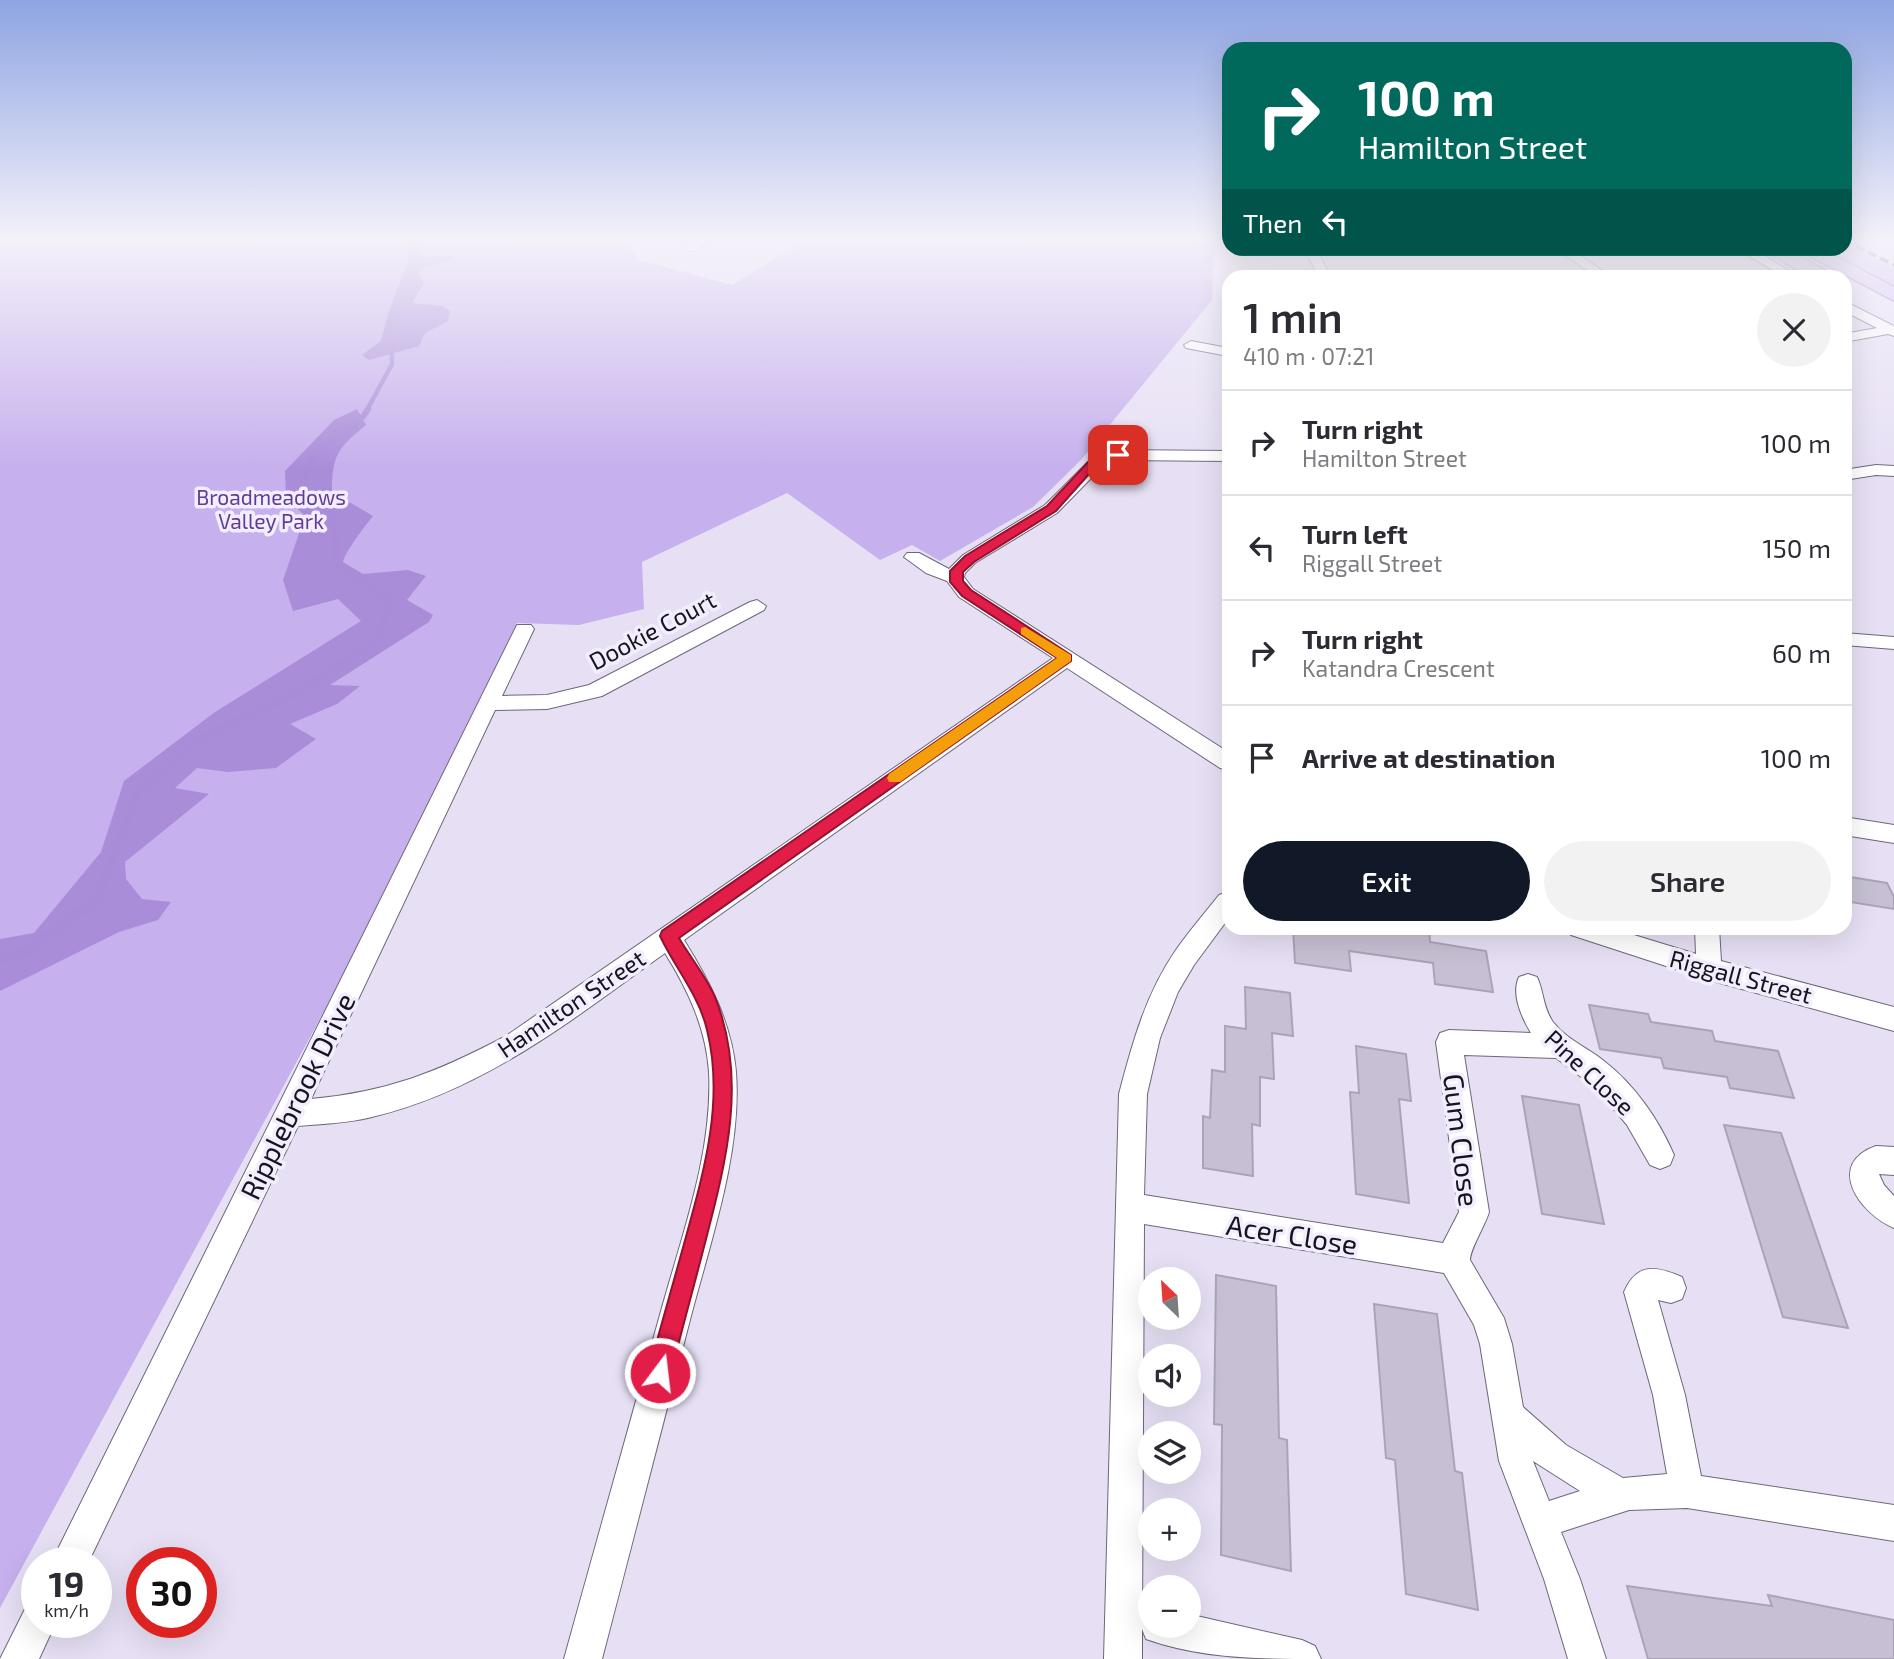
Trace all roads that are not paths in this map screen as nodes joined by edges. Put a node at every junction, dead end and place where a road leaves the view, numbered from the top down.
1 (1866, 314) edge
2 (1878, 314) edge
3 (1893, 326) edge
4 (1852, 336) edge
5 (1191, 345) dead end
6 (1222, 351) edge
7 (1222, 456) edge
8 (1893, 464) edge
9 (1852, 473) edge
10 (913, 557) dead end
11 (955, 577) junction
12 (757, 607) dead end
13 (524, 629) dead end
14 (1852, 640) edge
15 (1894, 643) edge
16 (1067, 658) junction
17 (488, 703) junction
18 (1222, 758) edge
19 (1852, 828) edge
20 (1894, 834) edge
21 (1222, 910) edge
22 (1602, 935) edge
23 (1707, 935) edge
24 (668, 936) junction
25 (1709, 970) junction
26 (1528, 985) dead end
27 (1863, 1009) junction
28 (1894, 1012) edge
29 (1894, 1019) edge
30 (1557, 1046) junction
31 (289, 1114) junction
32 (1660, 1155) dead end
33 (1894, 1161) edge
34 (1129, 1207) junction
35 (1894, 1213) edge
36 (1455, 1260) junction
37 (1671, 1288) dead end
38 (1508, 1416) junction
39 (1687, 1491) junction
40 (1624, 1494) junction
41 (1538, 1522) junction
42 (1894, 1523) edge
43 (77, 1547) edge
44 (1136, 1620) edge
45 (1201, 1636) edge
46 (30, 1638) edge
47 (19, 1659) edge
48 (583, 1659) edge
49 (1123, 1659) edge
50 (1302, 1659) edge
51 (1587, 1659) edge

1 - 3 street
2 - 3 main road
3 - 4 street
5 - 6 street
7 - 11 street
8 - 9 street
10 - 11 street
11 - 16 street
12 - 17 street, Dookie Court
13 - 17 street, Ripplebrook Drive
14 - 15 street
16 - 18 street
16 - 24 street, Hamilton Street
17 - 31 street, Ripplebrook Drive
19 - 20 street
21 - 34 street
22 - 25 street, Riggall Street
23 - 25 street
24 - 31 street, Hamilton Street
24 - 48 street
25 - 27 street, Riggall Street
26 - 30 street, Pine Close
27 - 28 street, Riggall Street
27 - 29 street, Riggall Street
30 - 32 street, Pine Close
30 - 36 street, Gum Close
31 - 43 street, Ripplebrook Drive
33 - 35 street
34 - 36 street, Acer Close
34 - 44 street
36 - 38 street
37 - 39 street
38 - 40 street
38 - 41 street
39 - 40 street
39 - 42 street
40 - 41 street
41 - 51 street
44 - 49 street
45 - 50 street
46 - 47 street

